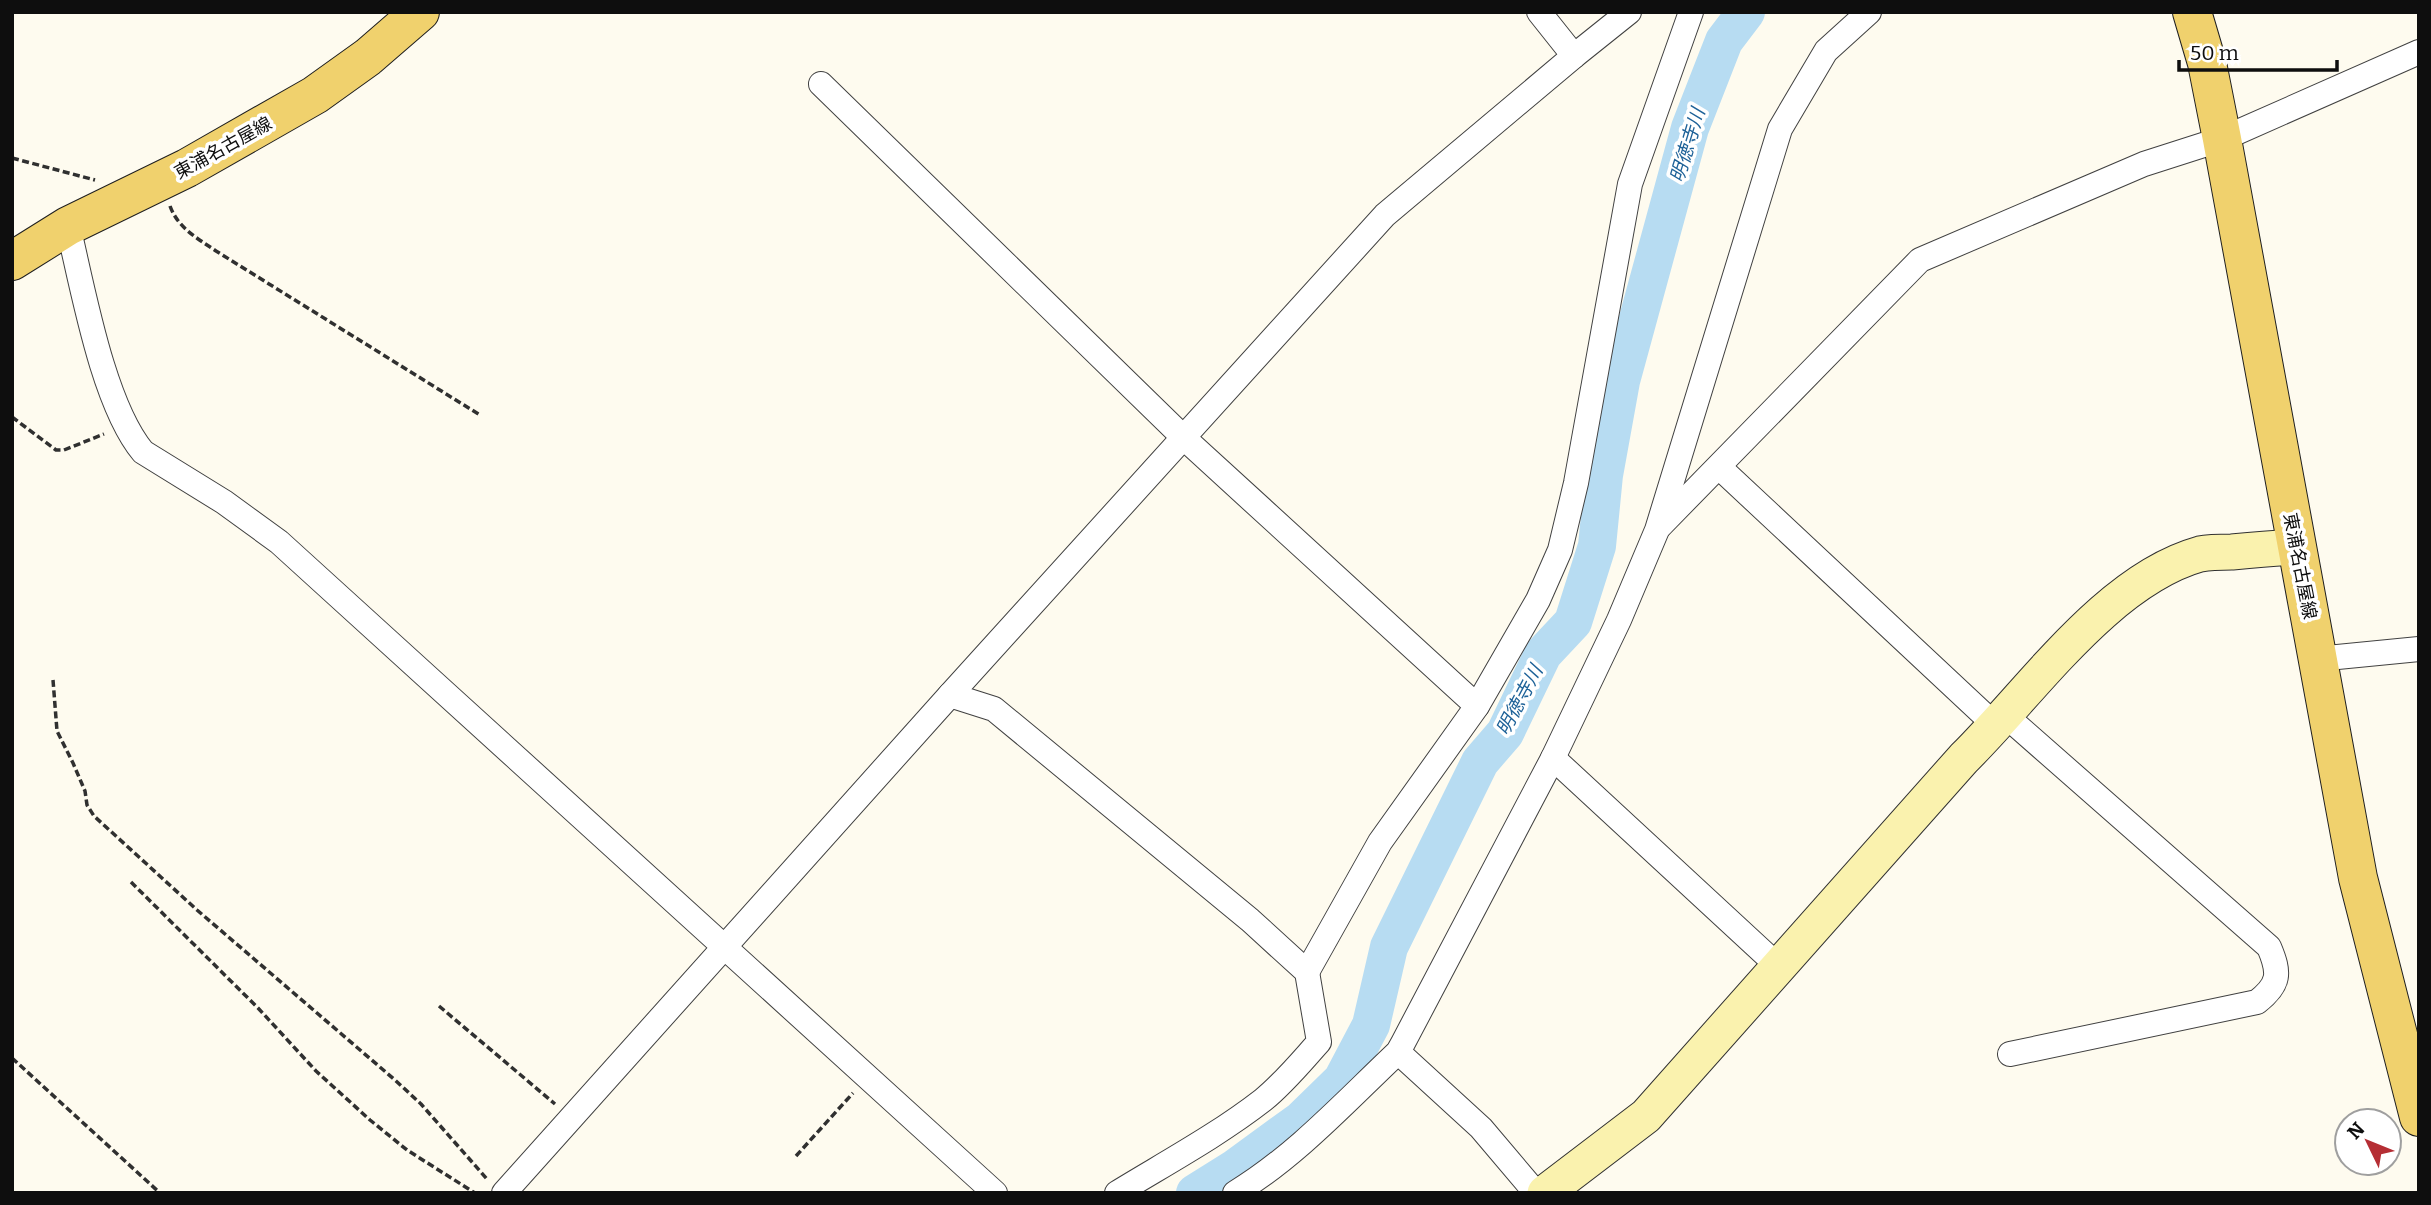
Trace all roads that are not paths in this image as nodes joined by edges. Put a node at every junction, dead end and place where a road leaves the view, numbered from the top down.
1 (420, 12) edge
2 (1539, 12) edge
3 (1629, 12) edge
4 (1691, 12) edge
5 (1869, 12) edge
6 (2192, 12) edge
7 (2419, 52) edge
8 (1574, 56) junction
9 (821, 85) dead end
10 (2222, 139) junction
11 (68, 226) junction
12 (12, 261) edge
13 (1184, 438) junction
14 (1719, 467) junction
15 (1657, 530) junction
16 (2296, 547) junction
17 (2419, 649) edge
18 (2318, 659) junction
19 (950, 695) junction
20 (1477, 706) junction
21 (2001, 721) junction
22 (1553, 758) junction
23 (725, 947) junction
24 (1778, 966) junction
25 (1307, 972) junction
26 (1398, 1052) junction
27 (2010, 1054) dead end
28 (2419, 1117) edge
29 (499, 1189) edge
30 (995, 1193) edge
31 (1117, 1193) edge
32 (1235, 1193) edge
33 (1536, 1193) edge
34 (1545, 1193) edge

1 - 11 main road, 東浦名古屋線
2 - 8 street
3 - 8 street
4 - 20 street
5 - 15 street
6 - 10 main road, 東浦名古屋線
7 - 10 street
8 - 13 street
9 - 13 street
10 - 14 street
10 - 16 main road, 東浦名古屋線
11 - 12 main road, 東浦名古屋線
11 - 23 street
13 - 19 street
13 - 20 street
14 - 15 street
14 - 21 street
15 - 22 street
16 - 18 main road, 東浦名古屋線
16 - 21 street
17 - 18 street
18 - 28 main road, 東浦名古屋線
19 - 23 street
19 - 25 street
20 - 25 street
21 - 24 street
21 - 27 street
22 - 24 street
22 - 26 street
23 - 29 street
23 - 30 street
24 - 34 street
25 - 31 street
26 - 32 street
26 - 33 street

